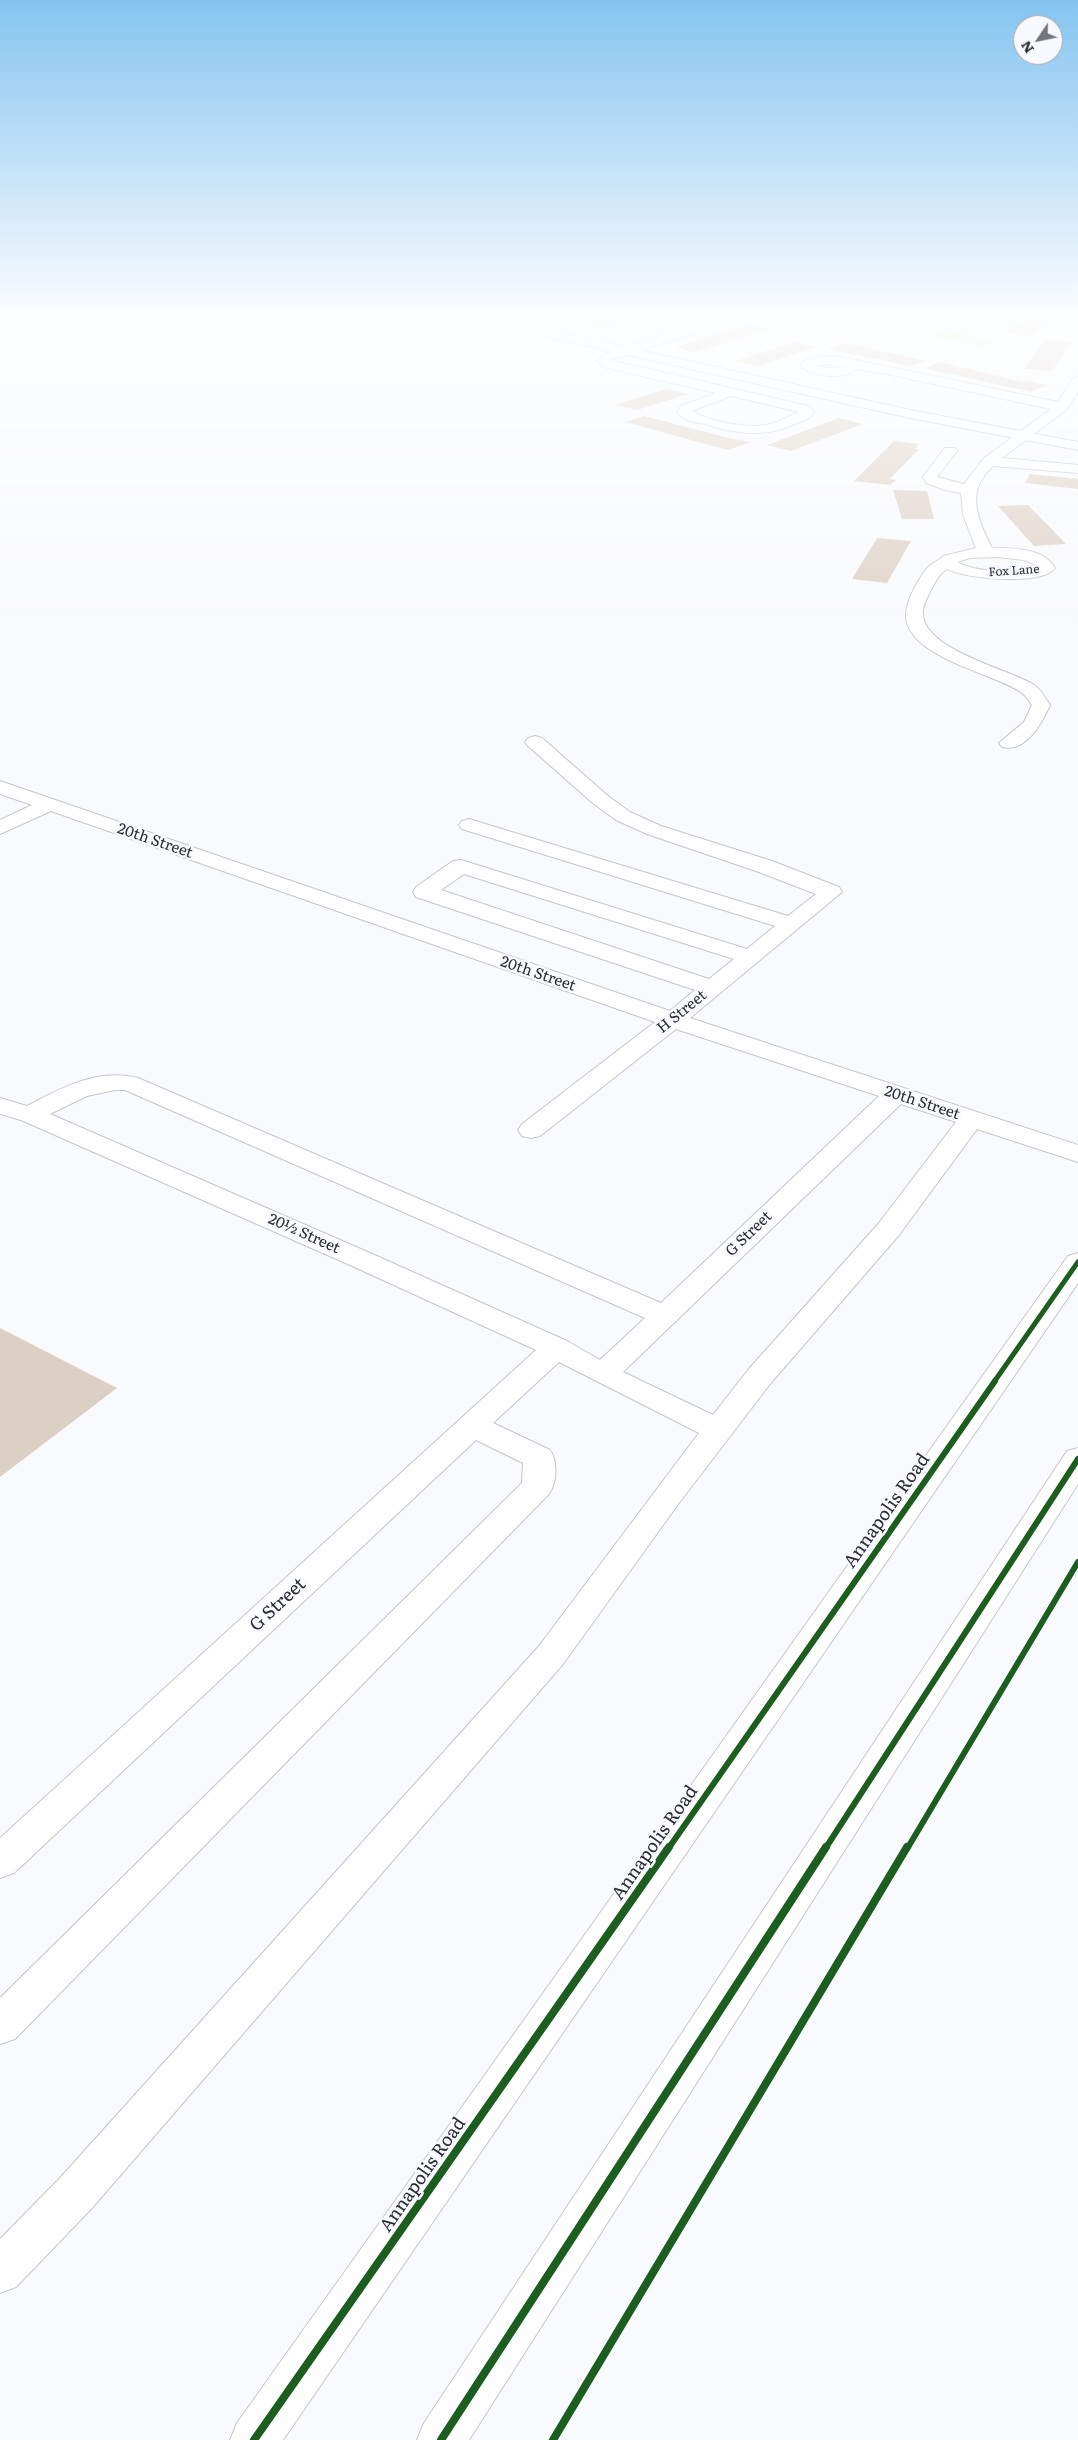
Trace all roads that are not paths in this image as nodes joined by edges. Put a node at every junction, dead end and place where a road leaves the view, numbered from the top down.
1 (745, 429) edge
2 (765, 429) edge
3 (988, 429) edge
4 (1034, 429) edge
5 (1025, 436) junction
6 (1078, 439) edge
7 (1078, 446) edge
8 (950, 451) dead end
9 (989, 461) junction
10 (1078, 469) edge
11 (969, 488) junction
12 (987, 552) junction
13 (948, 563) junction
14 (535, 742) dead end
15 (1009, 743) dead end
16 (0, 787) edge
17 (48, 805) junction
18 (470, 825) dead end
19 (0, 828) edge
20 (791, 924) junction
21 (750, 957) junction
22 (712, 988) junction
23 (673, 1020) junction
24 (895, 1095) junction
25 (0, 1106) edge
26 (30, 1115) junction
27 (971, 1118) junction
28 (531, 1130) dead end
29 (1078, 1154) edge
30 (1078, 1262) edge
31 (664, 1315) junction
32 (556, 1348) junction
33 (603, 1374) junction
34 (473, 1426) junction
35 (719, 1430) junction
36 (1078, 1459) edge
37 (0, 1862) edge
38 (0, 2026) edge
39 (0, 2271) edge
40 (254, 2440) edge
41 (441, 2440) edge

1 - 2 street
3 - 5 street
4 - 5 street
5 - 6 street
5 - 7 street
5 - 9 street
8 - 11 street
9 - 10 street
9 - 11 street
11 - 12 street, Fox Lane
12 - 13 street, Fox Lane
12 - 13 street, Fox Lane
13 - 15 street, Fox Lane
14 - 20 street, H Street
16 - 17 street, 20th Street
17 - 19 street
17 - 23 street, 20th Street
18 - 20 street
20 - 21 street, H Street
21 - 22 street, H Street
21 - 22 street
22 - 23 street, H Street
23 - 24 street, 20th Street
23 - 28 street, H Street
24 - 27 street, 20th Street
24 - 31 street, G Street
25 - 26 street, 20½ Street
26 - 31 street
26 - 32 street, 20½ Street
27 - 29 street, 20th Street
27 - 35 street
30 - 40 street, Annapolis Road
31 - 33 street, G Street
32 - 33 street, 20½ Street
32 - 34 street, G Street
33 - 35 street, 20½ Street
34 - 37 street, G Street
34 - 38 street
35 - 39 street
36 - 41 street

